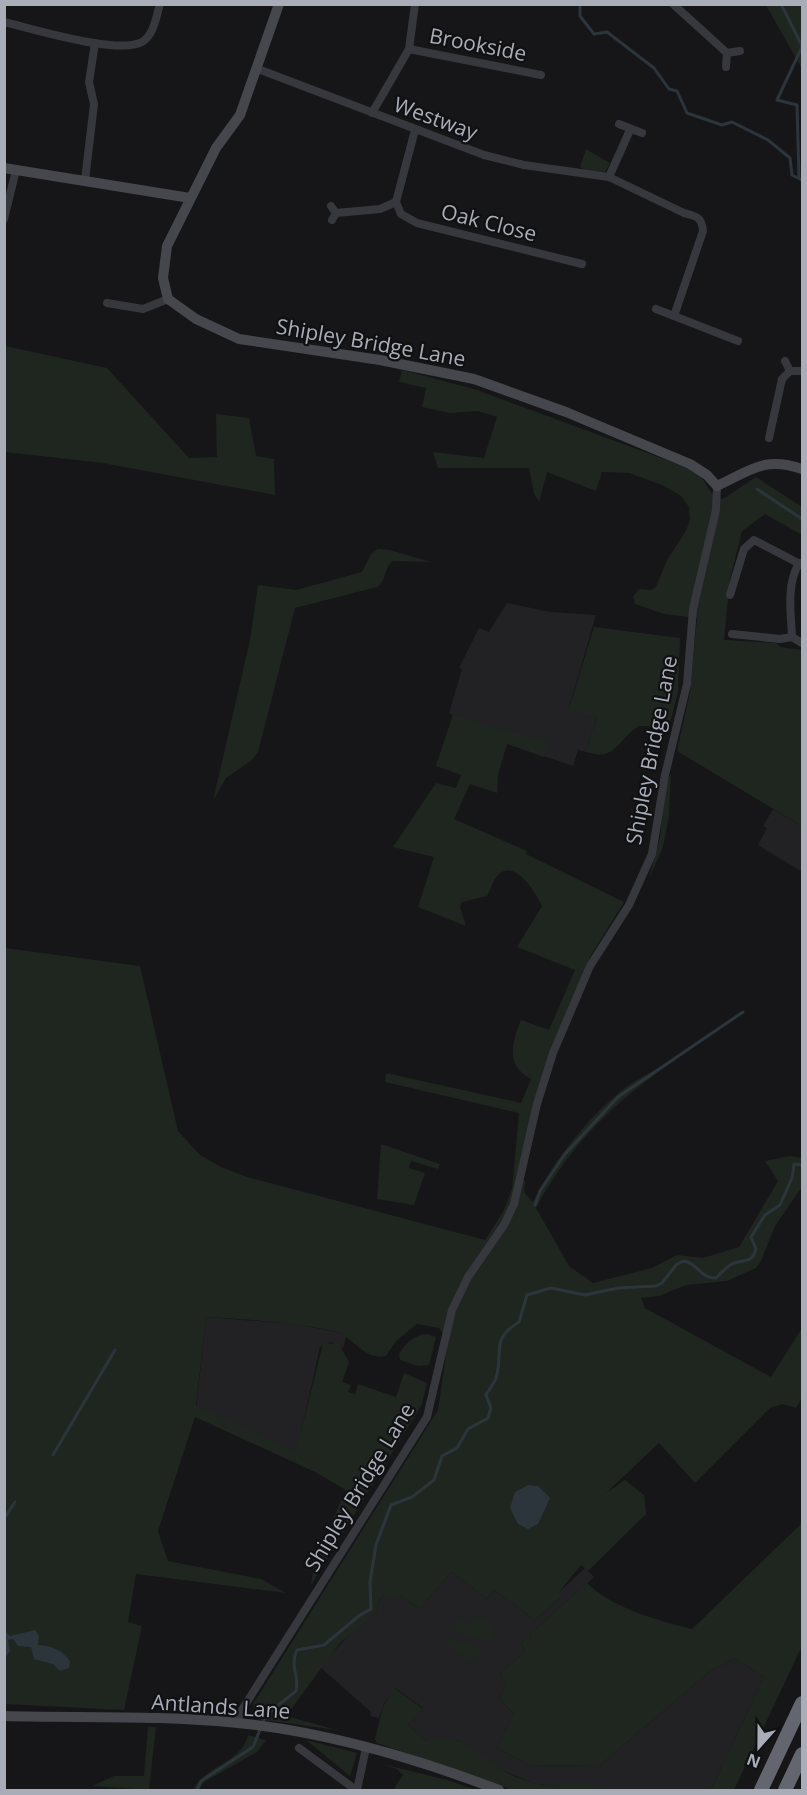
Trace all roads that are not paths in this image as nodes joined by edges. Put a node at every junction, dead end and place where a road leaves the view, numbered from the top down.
1 (160, 4) edge
2 (279, 4) edge
3 (415, 4) edge
4 (673, 4) edge
5 (4, 22) edge
6 (95, 43) junction
7 (410, 49) junction
8 (740, 51) dead end
9 (728, 53) junction
10 (726, 67) dead end
11 (258, 69) junction
12 (541, 75) dead end
13 (372, 113) junction
14 (620, 124) dead end
15 (415, 130) junction
16 (630, 130) junction
17 (642, 133) dead end
18 (10, 169) edge
19 (609, 177) junction
20 (85, 180) junction
21 (190, 198) junction
22 (396, 202) junction
23 (333, 213) dead end
24 (4, 219) edge
25 (582, 264) dead end
26 (168, 299) junction
27 (107, 303) dead end
28 (656, 309) dead end
29 (674, 316) junction
30 (738, 341) dead end
31 (785, 361) dead end
32 (790, 371) junction
33 (802, 371) edge
34 (769, 438) dead end
35 (802, 469) edge
36 (717, 486) junction
37 (801, 564) edge
38 (730, 595) dead end
39 (732, 634) dead end
40 (792, 637) junction
41 (802, 643) edge
42 (802, 1703) edge
43 (4, 1716) edge
44 (237, 1723) junction
45 (299, 1748) dead end
46 (366, 1748) junction
47 (802, 1754) edge
48 (357, 1791) edge
49 (499, 1791) edge
50 (761, 1791) edge
51 (785, 1791) edge

1 - 6 street
2 - 11 street
3 - 7 street
4 - 9 street
5 - 6 street
6 - 20 street
7 - 12 street, Brookside
7 - 13 street, Brookside
8 - 9 street
9 - 10 street
11 - 13 street, Westway
11 - 21 street
13 - 15 street, Westway
14 - 16 street
15 - 19 street, Westway
15 - 22 street
16 - 17 street
16 - 19 street
18 - 20 street
18 - 24 street
19 - 29 street, Westway
20 - 21 street
21 - 26 street
22 - 23 street
22 - 25 street, Oak Close
26 - 27 street
26 - 36 street, Shipley Bridge Lane
28 - 29 street
29 - 30 street
31 - 32 street
32 - 33 street
32 - 34 street
35 - 36 street
36 - 44 street, Shipley Bridge Lane
37 - 38 street
37 - 40 street
39 - 40 street
40 - 41 street
42 - 50 highway
43 - 44 street, Antlands Lane
44 - 46 street, Antlands Lane
45 - 48 street
46 - 48 street
46 - 49 street, Antlands Lane
47 - 51 highway

